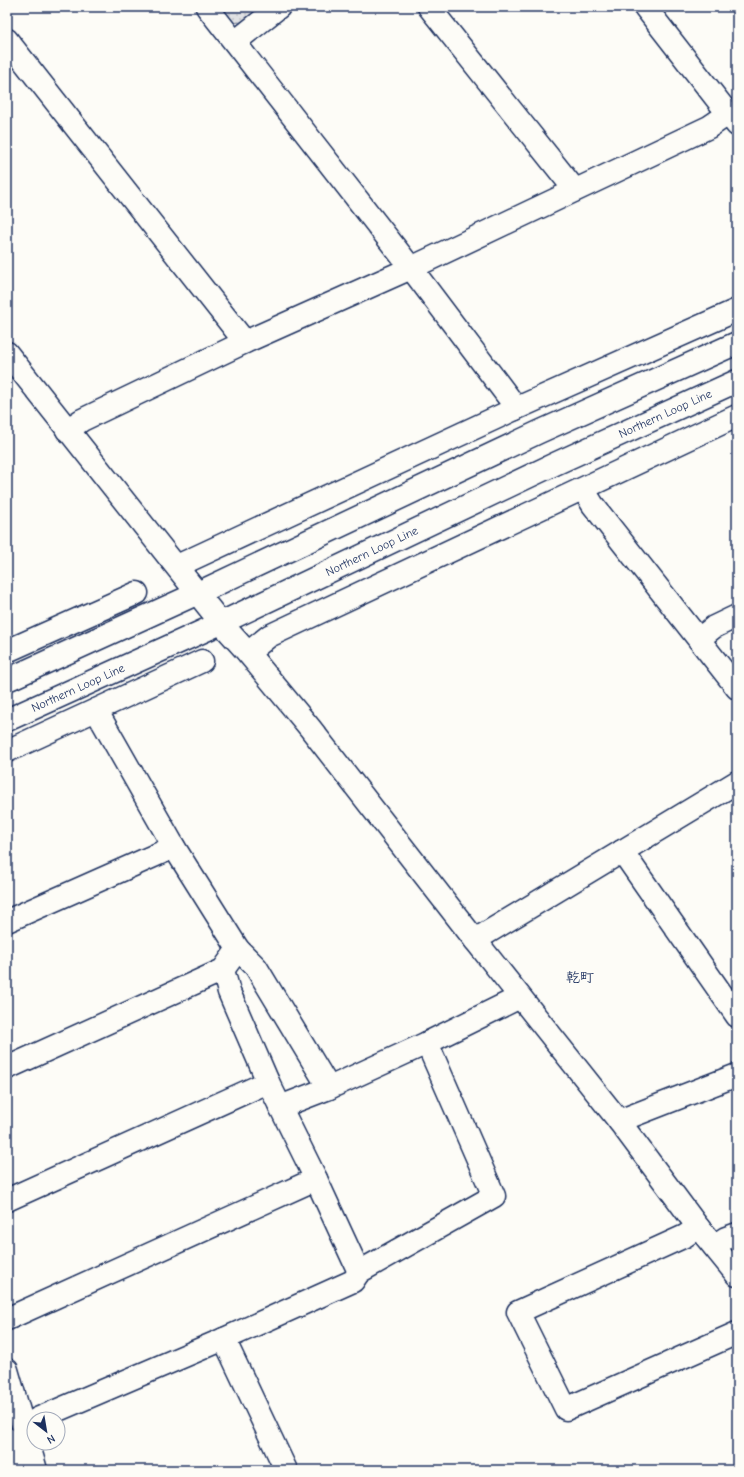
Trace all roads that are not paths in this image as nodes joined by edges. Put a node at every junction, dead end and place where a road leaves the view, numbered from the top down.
1 (207, 7) edge
2 (279, 7) edge
3 (429, 7) edge
4 (645, 7) edge
5 (7, 40) edge
6 (235, 42) junction
7 (733, 120) edge
8 (575, 190) junction
9 (411, 268) junction
10 (737, 310) edge
11 (245, 342) junction
12 (737, 343) edge
13 (7, 353) edge
14 (737, 381) edge
15 (515, 409) junction
16 (737, 416) edge
17 (67, 430) junction
18 (583, 489) junction
19 (177, 566) junction
20 (137, 593) dead end
21 (198, 593) junction
22 (737, 616) edge
23 (221, 623) junction
24 (699, 639) junction
25 (7, 651) edge
26 (159, 651) junction
27 (248, 653) junction
28 (202, 661) dead end
29 (8, 679) edge
30 (737, 688) edge
31 (118, 700) junction
32 (96, 710) junction
33 (7, 720) edge
34 (7, 751) edge
35 (737, 782) edge
36 (174, 847) junction
37 (622, 851) junction
38 (7, 921) edge
39 (475, 940) junction
40 (238, 948) junction
41 (223, 970) junction
42 (520, 997) junction
43 (737, 1016) edge
44 (427, 1044) junction
45 (7, 1068) edge
46 (737, 1075) edge
47 (268, 1082) junction
48 (329, 1088) junction
49 (280, 1107) junction
50 (619, 1121) junction
51 (316, 1179) junction
52 (7, 1200) edge
53 (698, 1227) junction
54 (737, 1234) edge
55 (714, 1246) junction
56 (359, 1272) junction
57 (737, 1275) edge
58 (7, 1319) edge
59 (737, 1333) edge
60 (224, 1339) junction
61 (7, 1370) edge
62 (25, 1424) edge
63 (7, 1439) edge
64 (15, 1470) edge
65 (36, 1470) edge
66 (286, 1470) edge

1 - 6 street
2 - 6 street
3 - 8 street
4 - 7 street
5 - 11 street
6 - 9 street
7 - 8 street
8 - 9 street
9 - 11 street
9 - 15 street
10 - 15 street
11 - 17 street
12 - 21 street
13 - 17 street
14 - 23 street, Northern Loop Line
15 - 19 street
16 - 18 street
17 - 19 street
18 - 24 street
18 - 27 street
19 - 21 street
20 - 25 street
21 - 23 street
21 - 29 street
22 - 24 street
23 - 26 street, Northern Loop Line
23 - 27 street
24 - 30 street
26 - 31 street
26 - 33 street, Northern Loop Line
27 - 39 street
28 - 31 street
31 - 32 street
32 - 34 street
32 - 36 street
35 - 37 street
36 - 38 street
36 - 40 street
37 - 39 street
37 - 43 street
39 - 42 street
40 - 41 street
40 - 48 street
41 - 45 street
41 - 47 street
42 - 44 street
42 - 50 street
44 - 48 street
44 - 56 street
46 - 50 street
47 - 49 street
47 - 52 street
48 - 49 street
49 - 51 street
50 - 53 street
51 - 56 street
51 - 58 street
53 - 55 street
53 - 59 street
54 - 55 street
55 - 57 street
56 - 60 street
60 - 62 street
60 - 66 street
61 - 62 street
62 - 65 street
63 - 64 street

